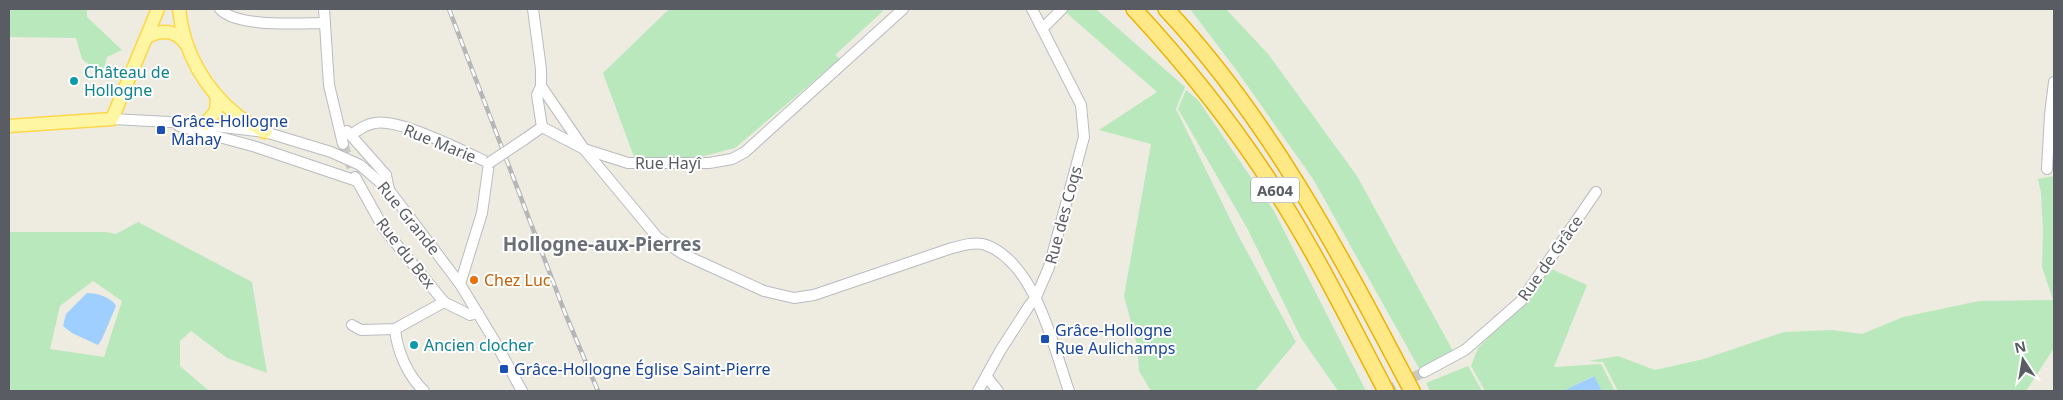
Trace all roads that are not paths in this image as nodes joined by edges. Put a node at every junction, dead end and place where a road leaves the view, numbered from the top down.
1 (158, 9) edge
2 (179, 9) edge
3 (220, 9) edge
4 (324, 9) edge
5 (533, 9) edge
6 (903, 9) edge
7 (1032, 9) edge
8 (1062, 9) edge
9 (1134, 9) edge
10 (1166, 9) edge
11 (325, 23) junction
12 (1043, 28) junction
13 (147, 37) junction
14 (186, 44) junction
15 (2054, 82) edge
16 (542, 86) junction
17 (218, 97) junction
18 (112, 119) junction
19 (166, 121) junction
20 (205, 124) junction
21 (339, 125) junction
22 (9, 126) edge
23 (542, 127) junction
24 (265, 132) junction
25 (351, 135) junction
26 (343, 144) tunnel mouth
27 (584, 149) junction
28 (489, 163) junction
29 (2047, 169) dead end
30 (389, 190) junction
31 (1596, 192) dead end
32 (460, 284) junction
33 (1036, 297) junction
34 (444, 302) junction
35 (478, 313) junction
36 (352, 325) dead end
37 (395, 329) junction
38 (1424, 372) tunnel mouth
39 (987, 377) junction
40 (418, 390) edge
41 (522, 391) edge
42 (978, 391) edge
43 (998, 391) edge
44 (1069, 391) edge
45 (1386, 391) edge
46 (1412, 391) edge

1 - 13 main road
2 - 14 main road
3 - 11 street
4 - 11 street
5 - 16 street
6 - 27 street, Rue Hayî
7 - 12 street
8 - 12 street
9 - 45 highway, A604
10 - 46 highway, A604
11 - 21 street
12 - 33 street, Rue des Coqs
13 - 14 main road
13 - 18 main road
14 - 17 main road
15 - 29 street
16 - 23 street
16 - 27 street
17 - 20 main road
17 - 24 main road
18 - 19 street, Rue Grande
18 - 22 main road
19 - 20 street, Rue Grande
19 - 34 street, Rue du Bex
20 - 24 street, Rue Grande
21 - 25 street
21 - 26 street
23 - 27 street, Rue Hayî
23 - 28 street, bridge
24 - 30 street, Rue Grande
25 - 28 street, Rue Marie
25 - 30 street
27 - 33 street
28 - 32 street
30 - 32 street, Rue Grande
31 - 38 street, Rue de Grâce
32 - 35 street, Rue Grande
33 - 39 street, Rue des Coqs
33 - 44 street
34 - 35 street
34 - 37 street
35 - 41 street, Rue Grande
36 - 37 street
37 - 40 street
39 - 42 street, Rue des Coqs
39 - 43 street

